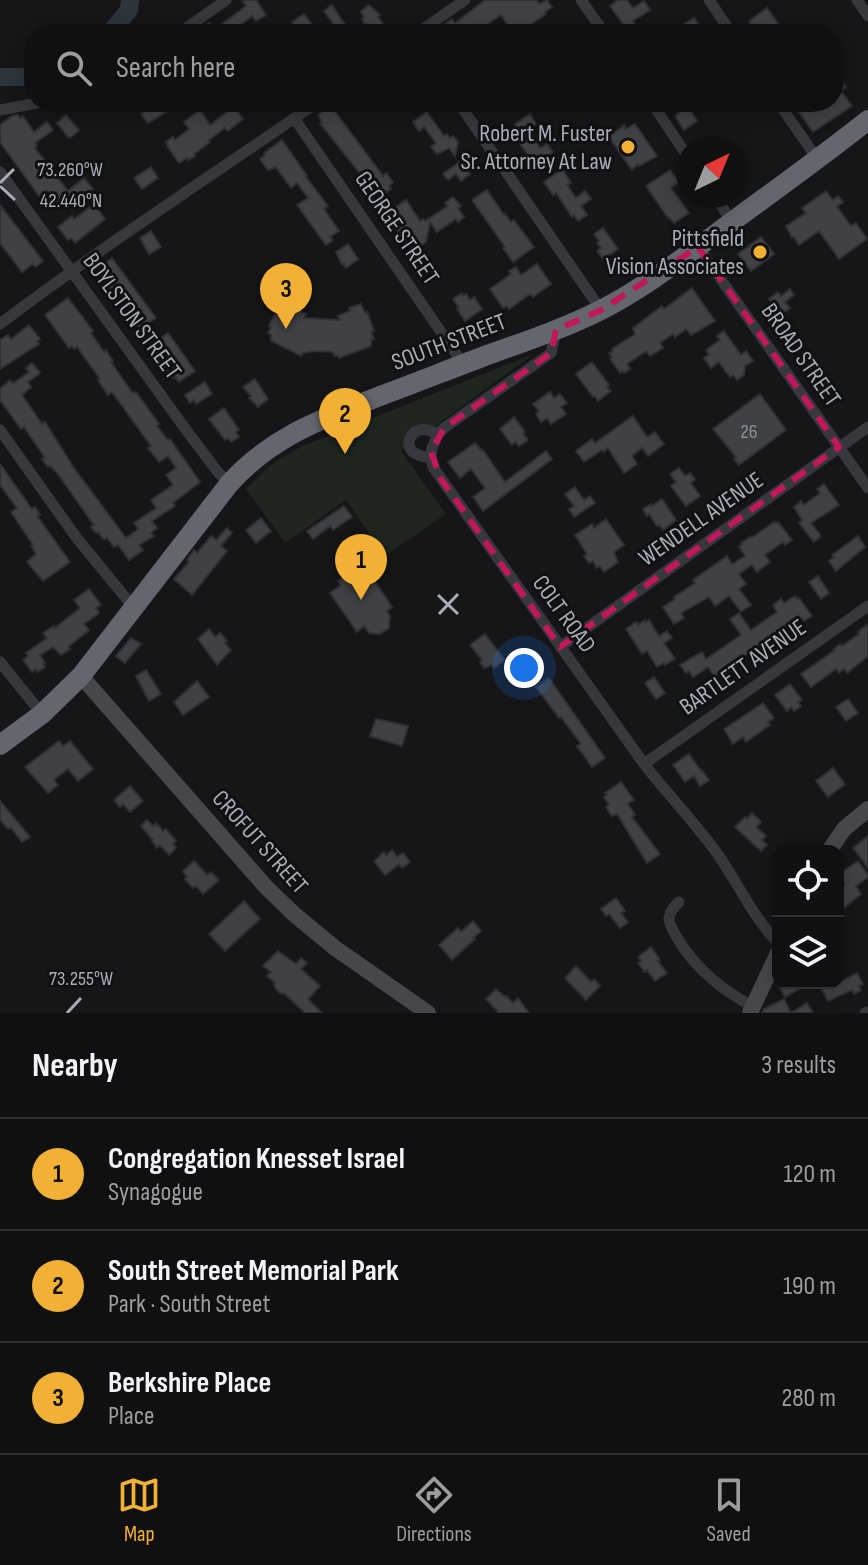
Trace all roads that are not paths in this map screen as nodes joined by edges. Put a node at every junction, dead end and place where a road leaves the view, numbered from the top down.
1 (226, 0) edge
2 (465, 0) edge
3 (581, 0) edge
4 (709, 0) edge
5 (857, 0) edge
6 (868, 16) edge
7 (192, 24) edge
8 (430, 24) edge
9 (598, 24) edge
10 (725, 24) edge
11 (24, 105) edge
12 (0, 110) edge
13 (303, 112) edge
14 (465, 112) edge
15 (658, 112) edge
16 (785, 112) edge
17 (294, 118) junction
18 (868, 120) edge
19 (868, 132) edge
20 (676, 139) edge
21 (818, 160) junction
22 (0, 172) edge
23 (723, 208) edge
24 (732, 222) junction
25 (698, 247) junction
26 (73, 270) junction
27 (601, 310) junction
28 (0, 324) edge
29 (556, 330) junction
30 (463, 364) junction
31 (868, 427) edge
32 (0, 430) edge
33 (438, 434) junction
34 (839, 447) junction
35 (431, 458) junction
36 (229, 484) junction
37 (868, 488) edge
38 (868, 606) edge
39 (134, 608) junction
40 (560, 647) junction
41 (0, 662) edge
42 (81, 676) junction
43 (42, 714) junction
44 (0, 745) edge
45 (644, 764) junction
46 (868, 809) edge
47 (833, 845) edge
48 (679, 902) dead end
49 (772, 936) edge
50 (772, 966) edge
51 (752, 1010) edge
52 (428, 1013) edge

1 - 7 street
2 - 8 street
3 - 9 street
4 - 10 street
5 - 6 street
11 - 12 street
13 - 17 street
14 - 27 street
15 - 20 street
16 - 21 street
17 - 26 street
17 - 30 street, GEORGE STREET
18 - 21 highway, SOUTH STREET
19 - 21 highway, SOUTH STREET
21 - 24 highway, SOUTH STREET
22 - 26 street, BOYLSTON STREET
23 - 24 street
24 - 25 highway, SOUTH STREET
25 - 27 highway, SOUTH STREET
25 - 34 street, BROAD STREET
26 - 28 street
26 - 36 street, BOYLSTON STREET
27 - 29 highway, SOUTH STREET
29 - 30 highway, SOUTH STREET
29 - 33 street
30 - 36 highway, SOUTH STREET
31 - 34 street, WENDELL AVENUE
32 - 39 street
33 - 35 street
33 - 35 street, COLT ROAD
34 - 37 street, BROAD STREET
34 - 40 street, WENDELL AVENUE
35 - 40 street, COLT ROAD
36 - 39 highway, SOUTH STREET
38 - 45 street, BARTLETT AVENUE
39 - 42 highway, SOUTH STREET
40 - 45 street, COLT ROAD
41 - 43 street
42 - 43 highway, SOUTH STREET
42 - 52 street, CROFUT STREET
43 - 44 highway, SOUTH STREET
45 - 49 street, COLT ROAD
46 - 47 street
48 - 51 street
50 - 51 street

